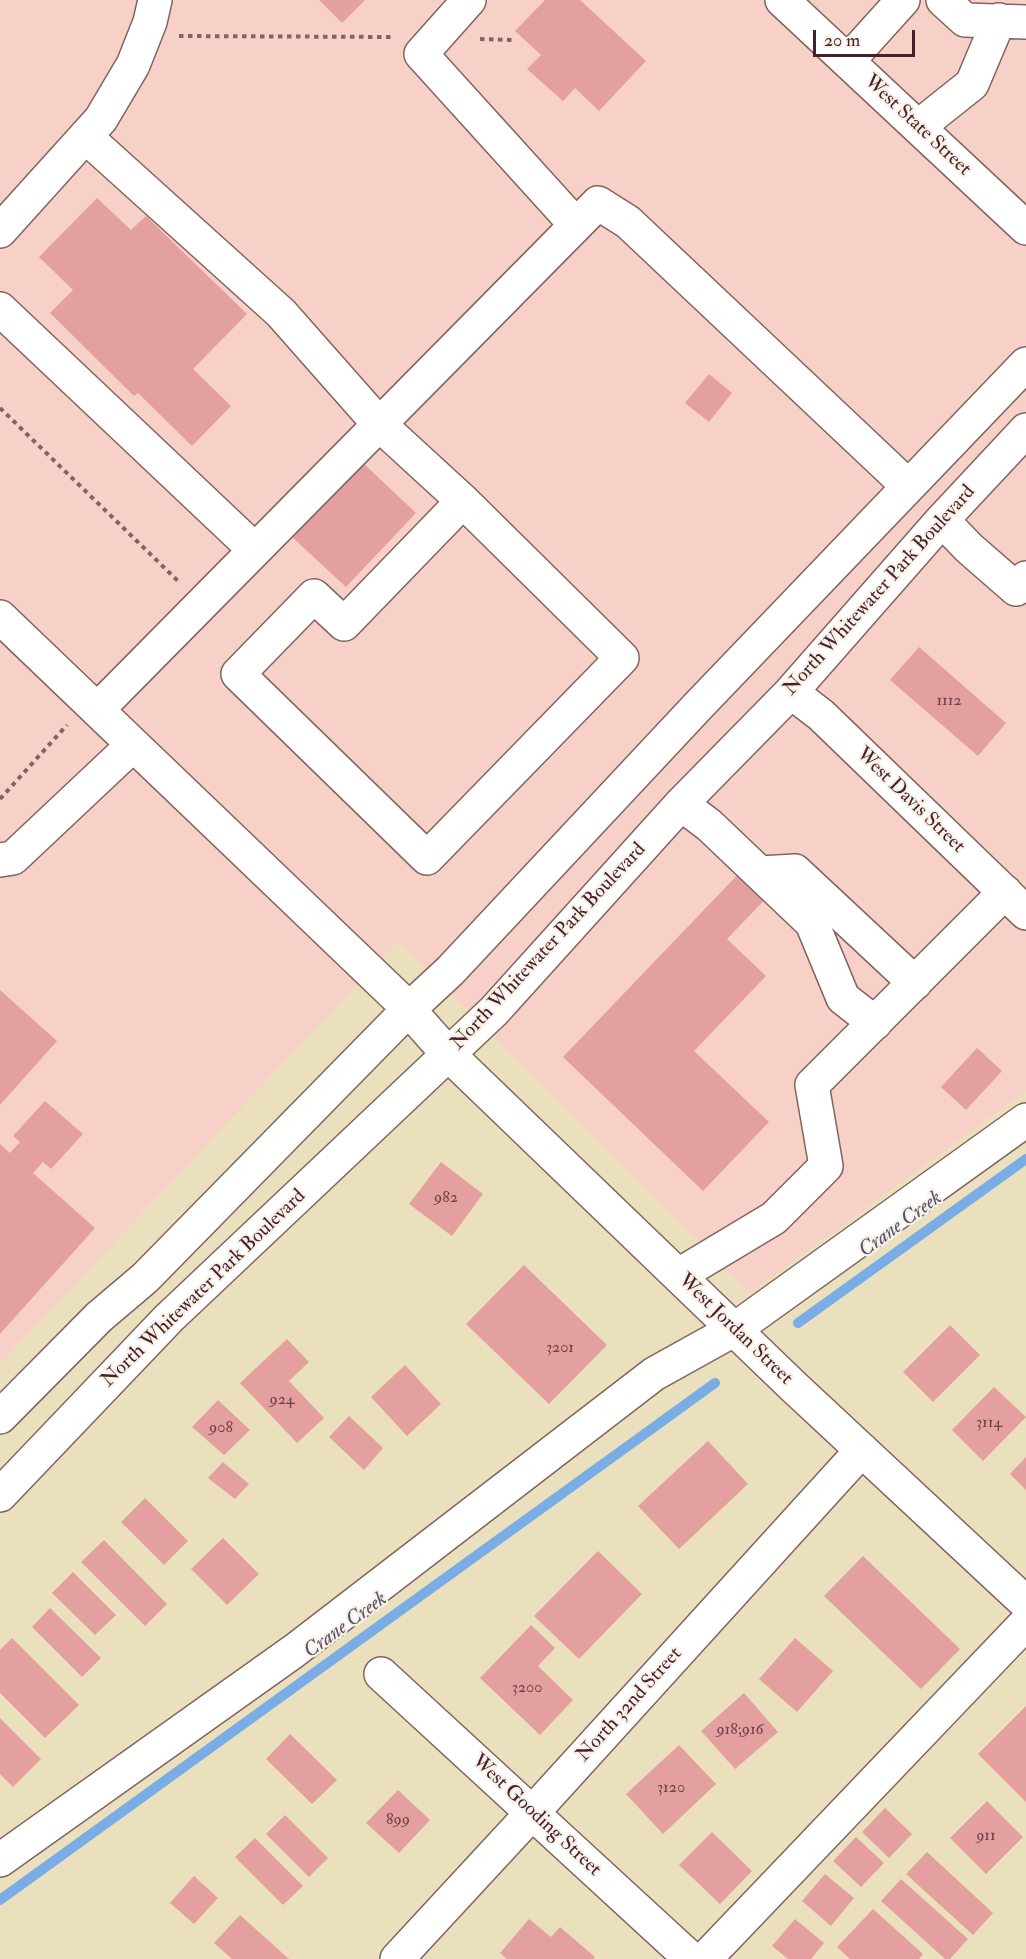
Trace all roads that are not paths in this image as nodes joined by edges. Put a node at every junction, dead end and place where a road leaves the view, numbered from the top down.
1 (155, 0) edge
2 (469, 0) edge
3 (782, 0) edge
4 (903, 0) edge
5 (957, 7) edge
6 (1012, 21) edge
7 (848, 61) junction
8 (918, 127) junction
9 (86, 137) junction
10 (576, 225) junction
11 (1026, 228) edge
12 (0, 231) edge
13 (0, 309) edge
14 (1026, 364) edge
15 (379, 424) junction
16 (1026, 430) edge
17 (908, 486) junction
18 (463, 501) junction
19 (942, 520) junction
20 (255, 550) junction
21 (1022, 588) edge
22 (0, 617) edge
23 (791, 692) junction
24 (97, 710) junction
25 (134, 745) junction
26 (681, 804) junction
27 (0, 860) edge
28 (760, 873) junction
29 (1015, 903) edge
30 (915, 982) junction
31 (409, 1009) junction
32 (875, 1023) junction
33 (448, 1054) junction
34 (1026, 1120) edge
35 (678, 1275) junction
36 (735, 1329) junction
37 (0, 1417) edge
38 (862, 1450) junction
39 (0, 1495) edge
40 (1026, 1603) edge
41 (1026, 1623) edge
42 (381, 1674) dead end
43 (533, 1812) junction
44 (0, 1860) edge
45 (397, 1959) edge
46 (691, 1959) edge
47 (705, 1959) edge

1 - 9 street
2 - 10 street
3 - 7 street, West State Street
4 - 7 street
5 - 6 street
6 - 8 street
7 - 8 street, West State Street
8 - 11 street, West State Street
9 - 12 street
9 - 15 street
10 - 15 street
10 - 17 street
13 - 20 street
14 - 17 street
15 - 18 street
15 - 20 street
16 - 19 street, North Whitewater Park Boulevard
17 - 31 street
18 - 18 street
19 - 21 street
19 - 23 street, North Whitewater Park Boulevard
20 - 24 street
22 - 24 street, West Jordan Street
23 - 26 street, North Whitewater Park Boulevard
23 - 29 street, West Davis Street
24 - 25 street, West Jordan Street
25 - 27 street
25 - 31 street, West Jordan Street
26 - 28 street
26 - 33 street, North Whitewater Park Boulevard
28 - 30 street
28 - 32 street
29 - 30 street
30 - 32 street
31 - 33 street, West Jordan Street
31 - 37 street
32 - 35 street
33 - 35 street, West Jordan Street
33 - 39 street, North Whitewater Park Boulevard
34 - 36 street
35 - 36 street, West Jordan Street
36 - 38 street, West Jordan Street
36 - 44 street
38 - 40 street, West Jordan Street
38 - 43 street, North 32nd Street
41 - 47 street
42 - 43 street, West Gooding Street
43 - 45 street, North 32nd Street
43 - 46 street, West Gooding Street

